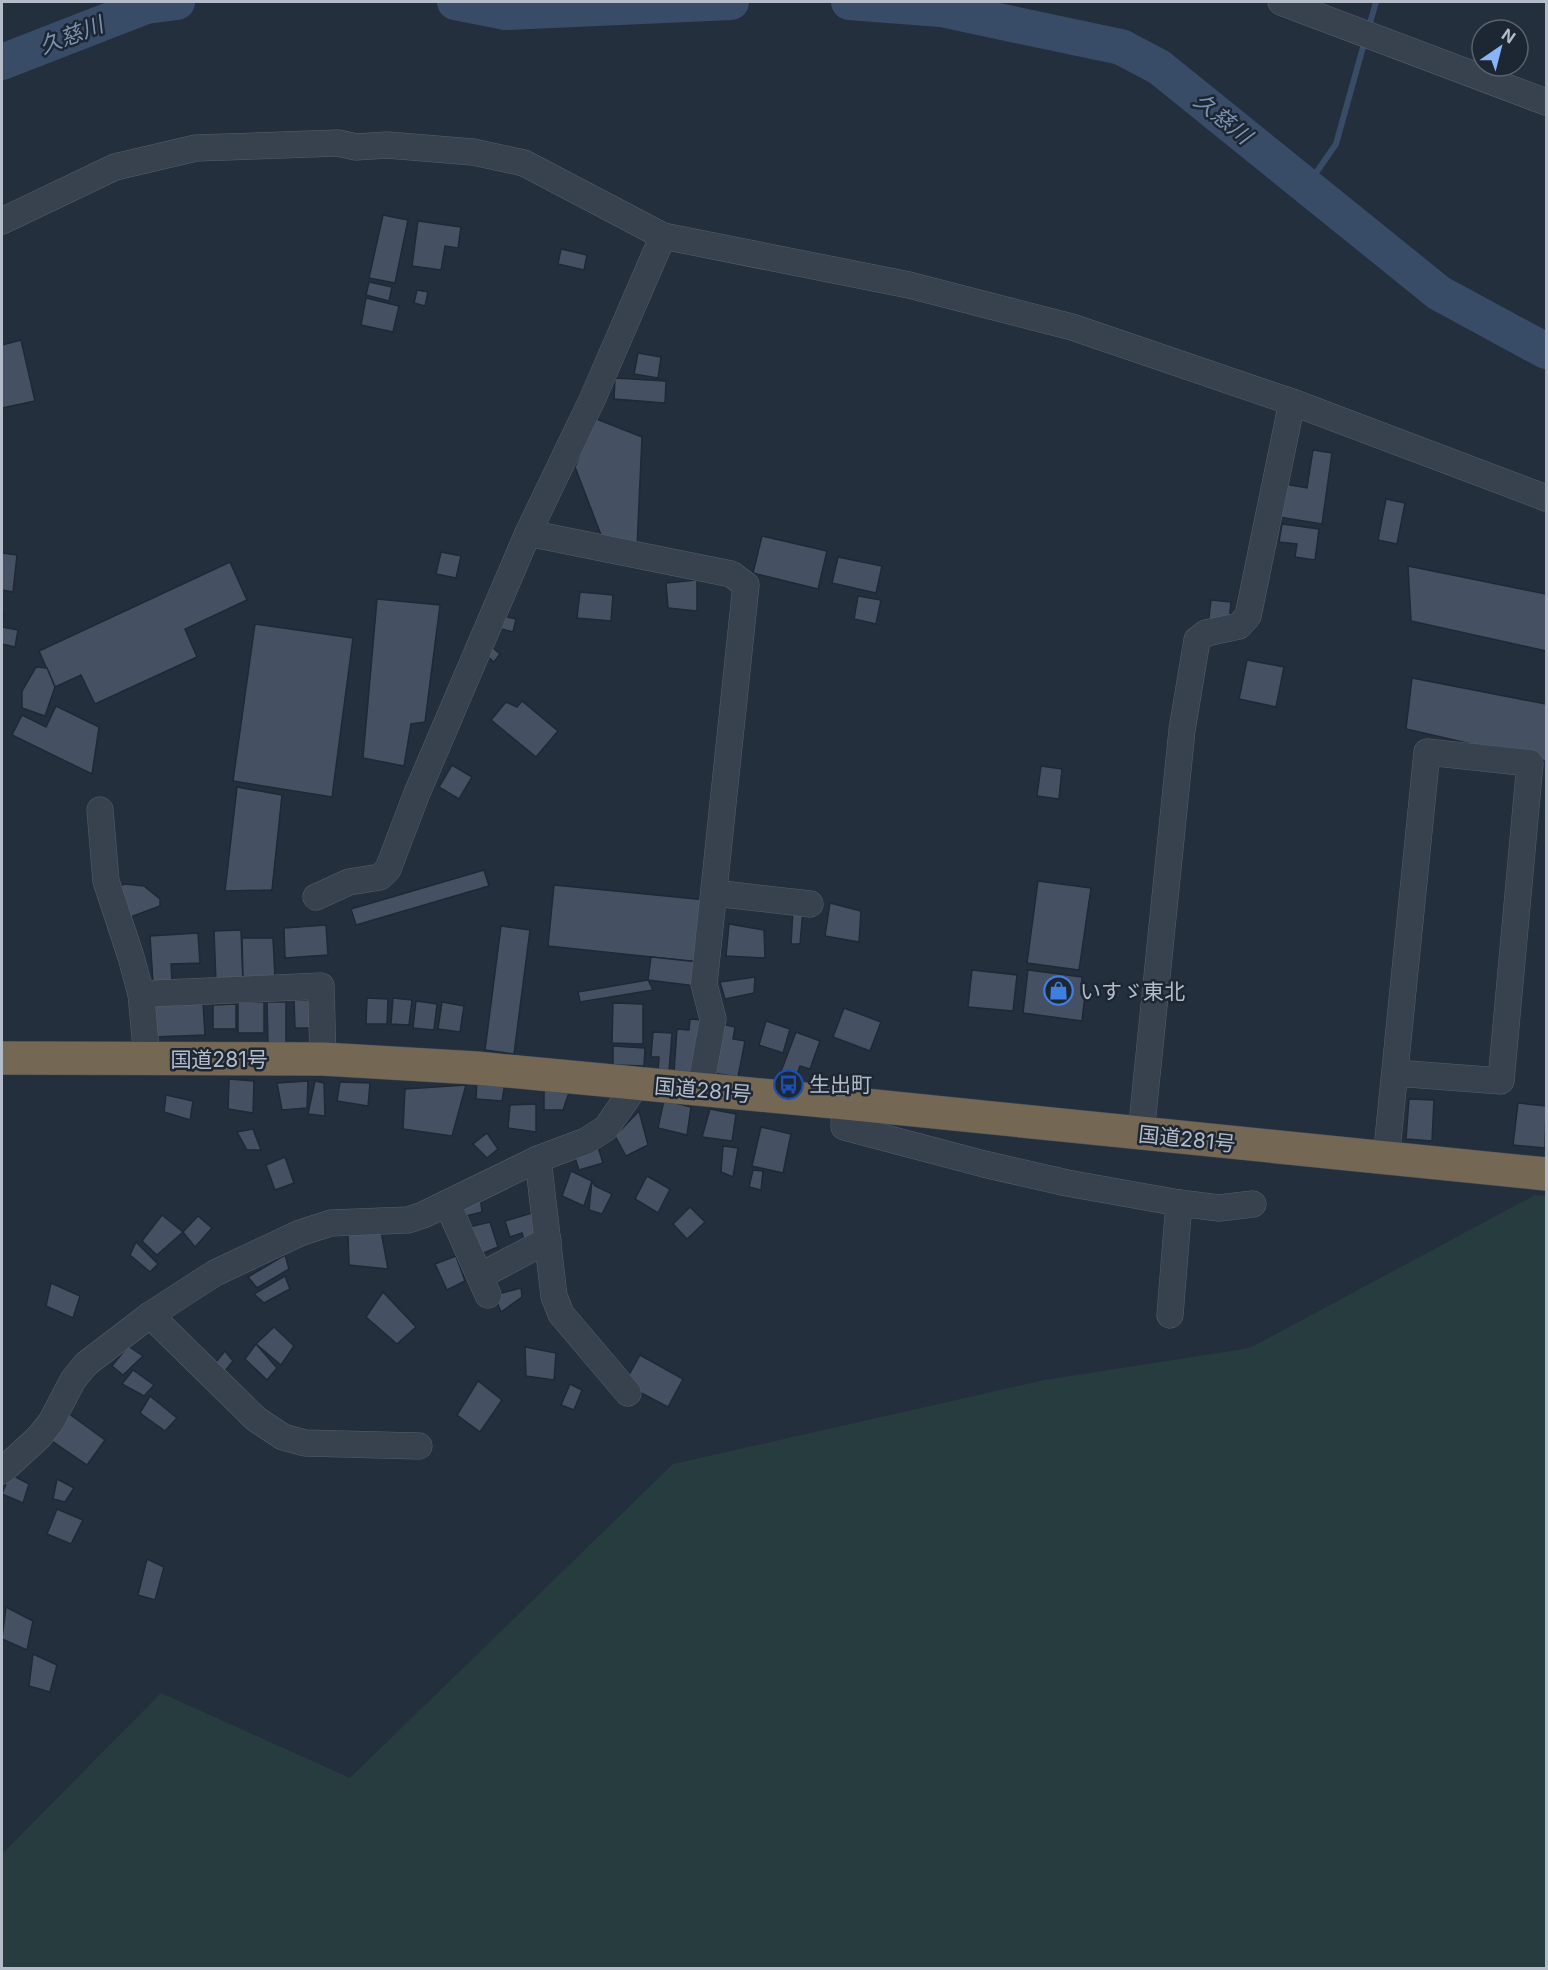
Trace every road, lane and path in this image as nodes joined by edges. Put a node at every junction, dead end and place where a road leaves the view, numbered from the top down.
1 (1281, 2) edge
2 (1546, 102) edge
3 (2, 221) edge
4 (663, 236) junction
5 (1292, 402) junction
6 (1546, 498) edge
7 (528, 533) junction
8 (100, 810) dead end
9 (714, 893) junction
10 (316, 897) dead end
11 (810, 904) dead end
12 (141, 994) junction
13 (2, 1058) edge
14 (147, 1058) junction
15 (323, 1059) junction
16 (1395, 1072) junction
17 (637, 1084) junction
18 (700, 1090) junction
19 (845, 1102) junction
20 (1141, 1134) junction
21 (537, 1159) junction
22 (1386, 1160) junction
23 (1546, 1174) edge
24 (447, 1203) junction
25 (1179, 1203) junction
26 (1253, 1204) dead end
27 (548, 1240) junction
28 (150, 1315) junction
29 (1170, 1315) dead end
30 (628, 1394) dead end
31 (419, 1446) dead end
32 (2, 1471) edge

1 - 2 street
3 - 4 street
4 - 5 street
4 - 7 street
5 - 6 street
5 - 20 street
7 - 9 street
7 - 10 street
8 - 12 street
9 - 11 street
9 - 18 street
12 - 14 street
12 - 15 street
13 - 14 highway, 国道281号
14 - 15 highway, 国道281号
15 - 17 highway, 国道281号
16 - 16 street
16 - 22 street
17 - 18 highway, 国道281号
17 - 21 street
18 - 19 highway, 国道281号
19 - 20 highway, 国道281号
19 - 25 street
20 - 22 highway, 国道281号
21 - 24 street
21 - 27 street
22 - 23 highway, 国道281号
24 - 27 street
24 - 28 street
25 - 26 street
25 - 29 street
27 - 30 street
28 - 31 street
28 - 32 street

